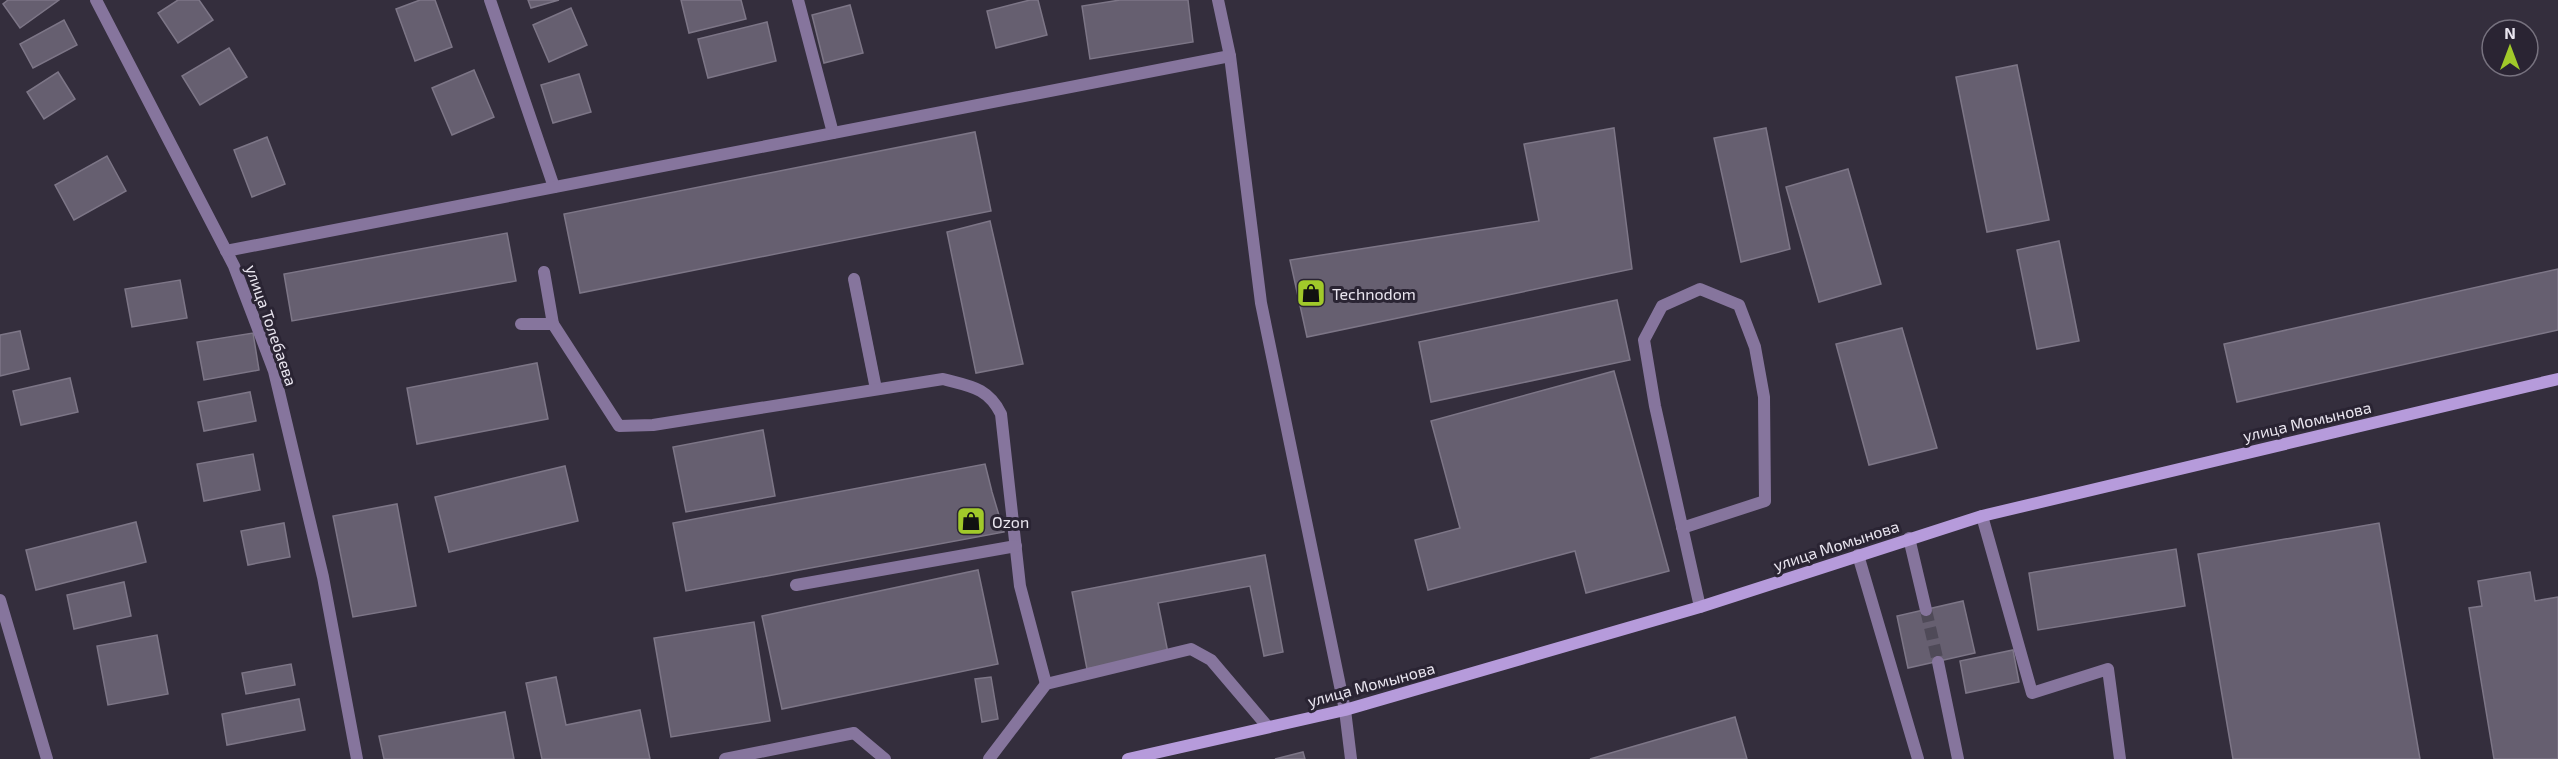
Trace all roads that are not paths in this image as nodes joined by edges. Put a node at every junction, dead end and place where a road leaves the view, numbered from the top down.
1 (96, 0) edge
2 (490, 0) edge
3 (798, 0) edge
4 (1218, 0) edge
5 (1230, 56) junction
6 (833, 133) junction
7 (554, 187) junction
8 (226, 251) junction
9 (544, 272) dead end
10 (854, 279) dead end
11 (521, 324) dead end
12 (553, 324) junction
13 (2558, 379) edge
14 (876, 390) junction
15 (1982, 516) junction
16 (1683, 528) junction
17 (1909, 538) junction
18 (1016, 546) junction
19 (1858, 555) junction
20 (796, 585) dead end
21 (0, 600) edge
22 (1701, 606) junction
23 (1926, 610) tunnel mouth
24 (1938, 662) tunnel mouth
25 (1046, 684) junction
26 (1345, 710) junction
27 (1268, 727) junction
28 (47, 759) edge
29 (357, 759) edge
30 (725, 759) edge
31 (885, 759) edge
32 (989, 759) edge
33 (1128, 759) edge
34 (1351, 759) edge
35 (1918, 759) edge
36 (1958, 759) edge
37 (2120, 759) edge

1 - 8 street, улица Толебаева
2 - 7 street
3 - 6 street
4 - 5 street
5 - 6 street
5 - 26 street
6 - 7 street
7 - 8 street
8 - 29 street, улица Толебаева
9 - 12 street
10 - 14 street
11 - 12 street
12 - 14 street
13 - 15 main road, улица Момынова
14 - 18 street
15 - 17 main road, улица Момынова
15 - 37 street
16 - 16 street
16 - 22 street
17 - 19 main road, улица Момынова
17 - 23 street
18 - 20 street
18 - 25 street
19 - 22 main road, улица Момынова
19 - 35 street
21 - 28 street
22 - 26 main road, улица Момынова
24 - 36 street
25 - 27 street
25 - 32 street
26 - 27 main road, улица Момынова
26 - 34 street
27 - 33 main road, улица Момынова
30 - 31 street

